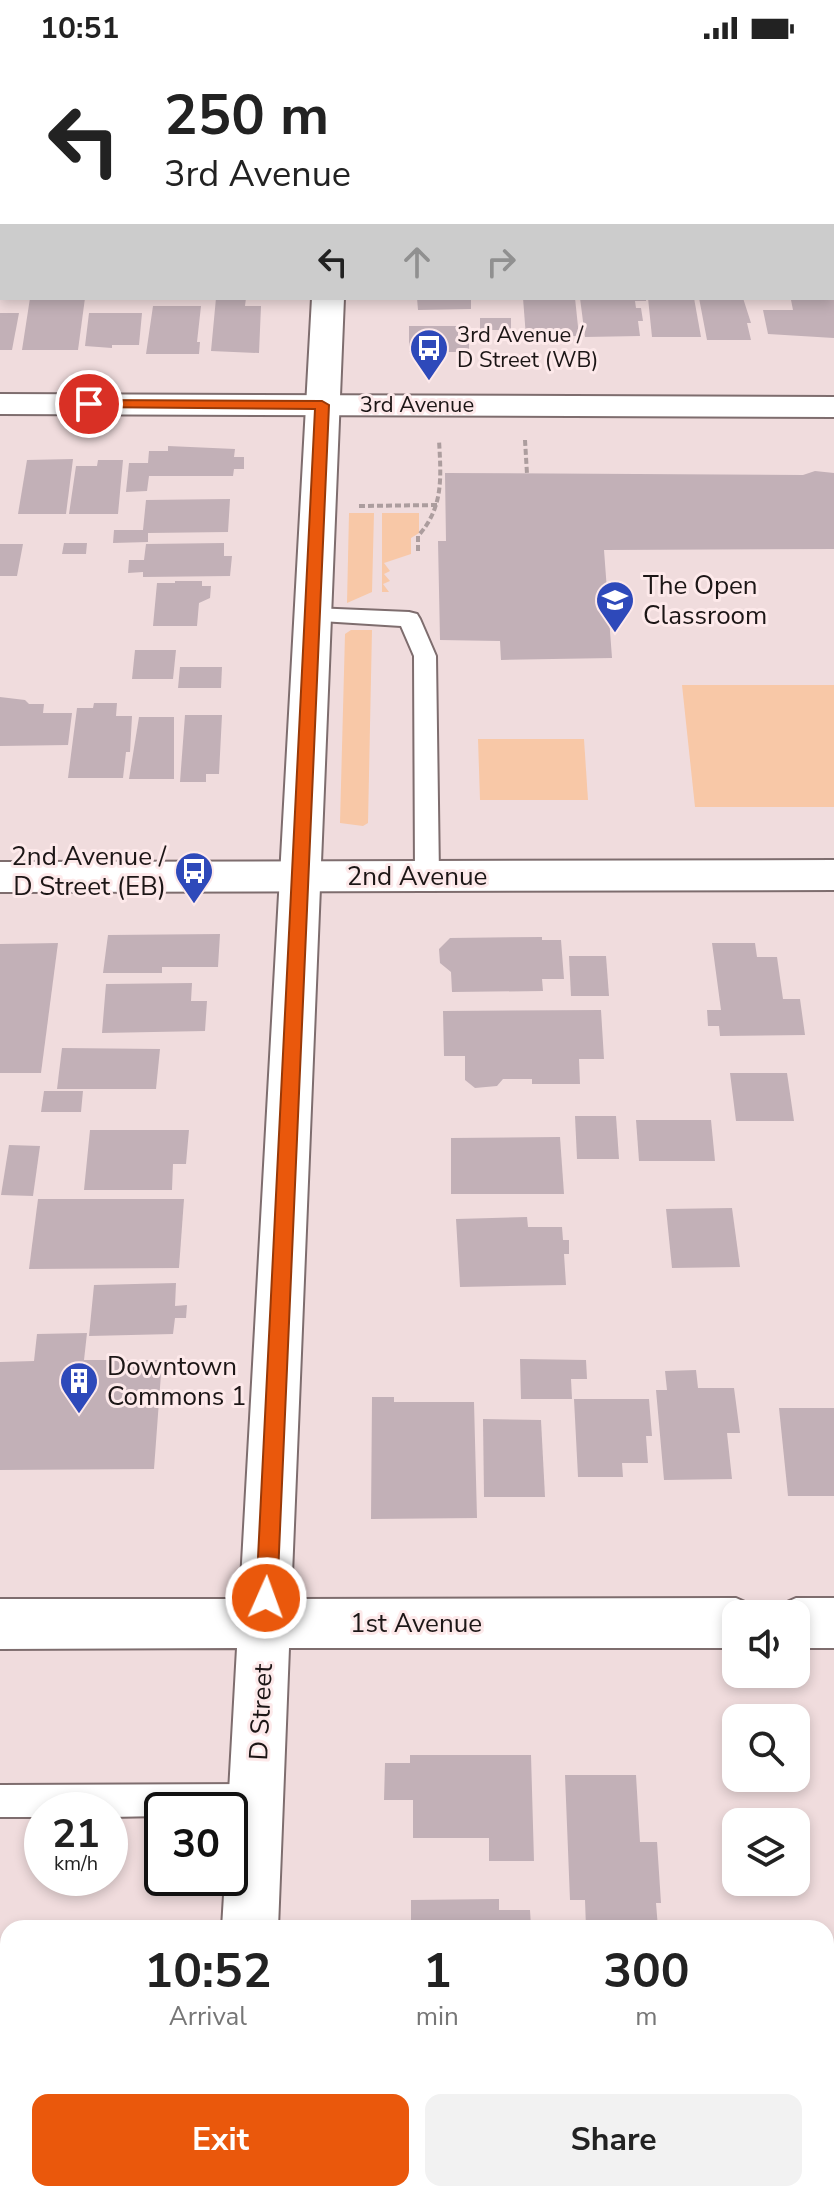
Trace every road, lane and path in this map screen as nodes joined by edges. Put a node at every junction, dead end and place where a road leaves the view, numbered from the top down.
1 (328, 300) edge
2 (0, 404) edge
3 (322, 405) junction
4 (834, 407) edge
5 (439, 440) dead end
6 (525, 440) dead end
7 (527, 474) dead end
8 (440, 505) junction
9 (350, 506) dead end
10 (418, 551) dead end
11 (313, 615) junction
12 (834, 875) edge
13 (300, 876) junction
14 (427, 876) junction
15 (0, 877) edge
16 (722, 1623) edge
17 (810, 1623) edge
18 (834, 1623) edge
19 (0, 1624) edge
20 (265, 1624) junction
21 (256, 1800) junction
22 (0, 1801) edge
23 (250, 1920) edge

1 - 3 street, D Street
2 - 3 street, 3rd Avenue
3 - 4 street, 3rd Avenue
3 - 11 street, D Street
5 - 8 path
6 - 7 path
8 - 9 path
8 - 10 path
11 - 13 street, D Street
11 - 14 lane
12 - 14 street, 2nd Avenue
13 - 14 street, 2nd Avenue
13 - 15 street, 2nd Avenue
13 - 20 street, D Street
16 - 20 street, 1st Avenue
17 - 18 street
19 - 20 street, 1st Avenue
20 - 21 street, D Street
21 - 22 lane
21 - 23 street, D Street

